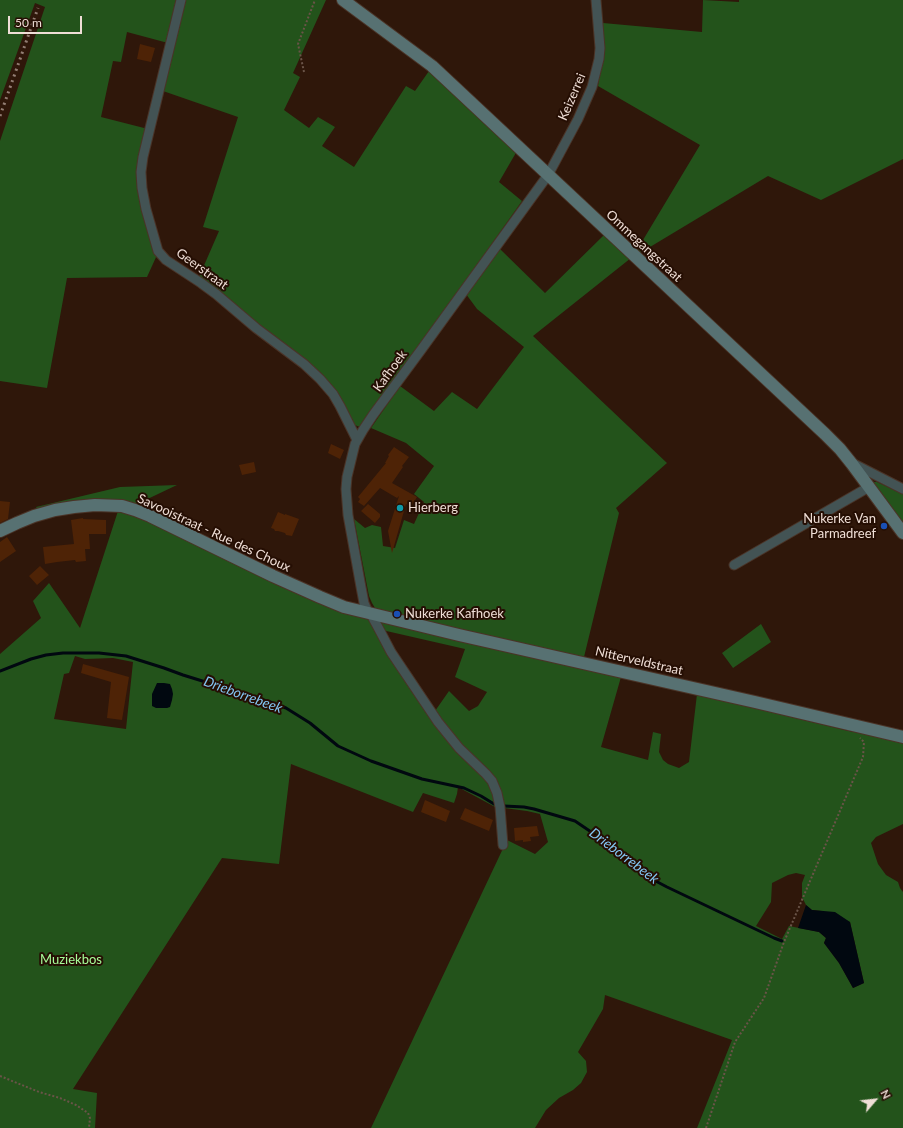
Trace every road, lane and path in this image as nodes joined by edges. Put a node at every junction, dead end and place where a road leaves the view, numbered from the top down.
1 (181, 0) edge
2 (315, 0) edge
3 (344, 0) edge
4 (596, 0) edge
5 (304, 72) dead end
6 (548, 175) junction
7 (357, 440) junction
8 (852, 464) junction
9 (869, 487) junction
10 (903, 489) edge
11 (0, 531) edge
12 (903, 533) edge
13 (734, 565) dead end
14 (370, 613) junction
15 (903, 737) edge
16 (863, 757) dead end
17 (503, 845) dead end
18 (0, 1076) edge
19 (89, 1128) edge
20 (706, 1128) edge

1 - 7 street, Geerstraat
2 - 5 path
3 - 6 main road, Ommegangstraat
4 - 6 street, Keizerrei
6 - 7 street, Kafhoek
6 - 8 main road, Ommegangstraat
7 - 14 street, Kafhoek
8 - 9 main road, Ommegangstraat
8 - 10 street
9 - 12 main road, Ommegangstraat
9 - 13 street
11 - 14 main road, Savooistraat - Rue des Choux
14 - 15 main road, Nitterveldstraat
14 - 17 street
16 - 20 path
18 - 19 path

